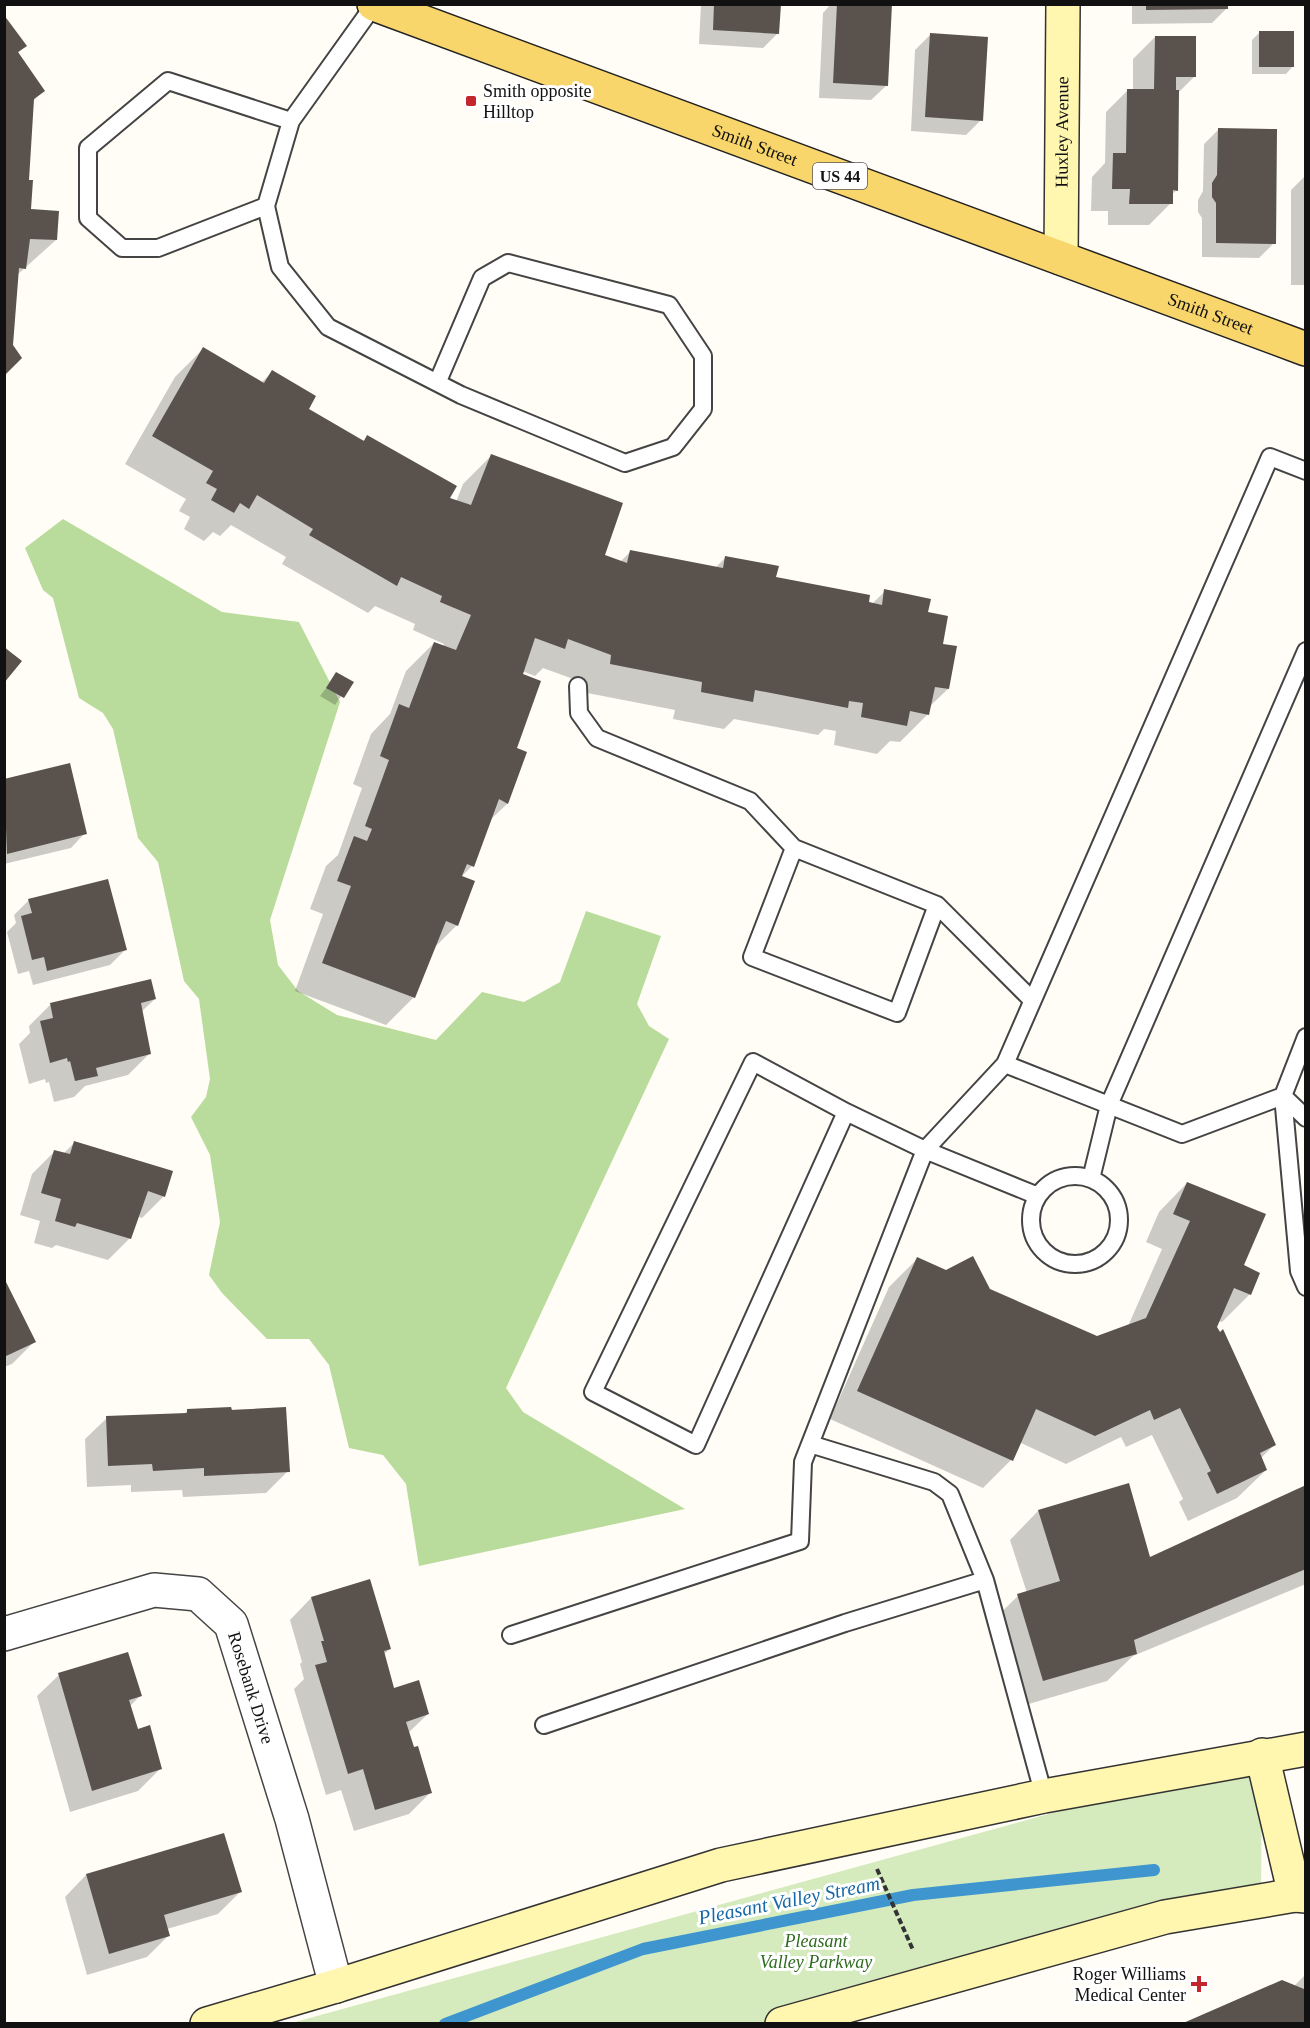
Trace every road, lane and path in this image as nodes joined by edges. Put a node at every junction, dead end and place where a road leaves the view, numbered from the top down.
1 (1063, 4) edge
2 (374, 5) edge
3 (291, 121) junction
4 (266, 206) junction
5 (1061, 258) junction
6 (1305, 349) edge
7 (438, 381) junction
8 (1305, 471) edge
9 (1305, 651) edge
10 (578, 686) dead end
11 (794, 848) junction
12 (937, 905) junction
13 (1031, 999) junction
14 (1305, 1037) edge
15 (1005, 1064) junction
16 (1283, 1096) junction
17 (1109, 1105) junction
18 (846, 1112) junction
19 (1305, 1118) edge
20 (925, 1150) junction
21 (1091, 1179) junction
22 (1038, 1196) junction
23 (1305, 1287) edge
24 (810, 1444) junction
25 (985, 1580) junction
26 (4, 1634) edge
27 (511, 1635) dead end
28 (544, 1725) dead end
29 (1305, 1749) edge
30 (1262, 1755) junction
31 (1044, 1796) junction
32 (875, 1865) dead end
33 (1300, 1896) edge
34 (906, 1935) dead end
35 (336, 1986) junction
36 (207, 2024) edge
37 (782, 2024) edge

1 - 5 street, Huxley Avenue
2 - 3 lane
2 - 5 main road, Smith Street / US 44
3 - 4 lane
3 - 4 lane
4 - 7 lane
5 - 6 main road, Smith Street / US 44
7 - 7 lane
8 - 13 lane
9 - 17 lane
10 - 11 lane
11 - 12 lane
11 - 12 lane
12 - 13 lane
13 - 15 lane
14 - 16 lane
15 - 17 lane
15 - 20 lane
16 - 17 lane
16 - 19 lane
16 - 23 lane
17 - 21 lane
18 - 18 lane
18 - 20 lane
20 - 22 lane
20 - 24 lane
21 - 22 lane
21 - 22 lane
24 - 25 lane
24 - 27 lane
25 - 28 lane
25 - 31 lane
26 - 35 street, Rosebank Drive
29 - 30 street
30 - 31 street
30 - 33 street
31 - 35 street
32 - 34 path
33 - 37 street
35 - 36 street

